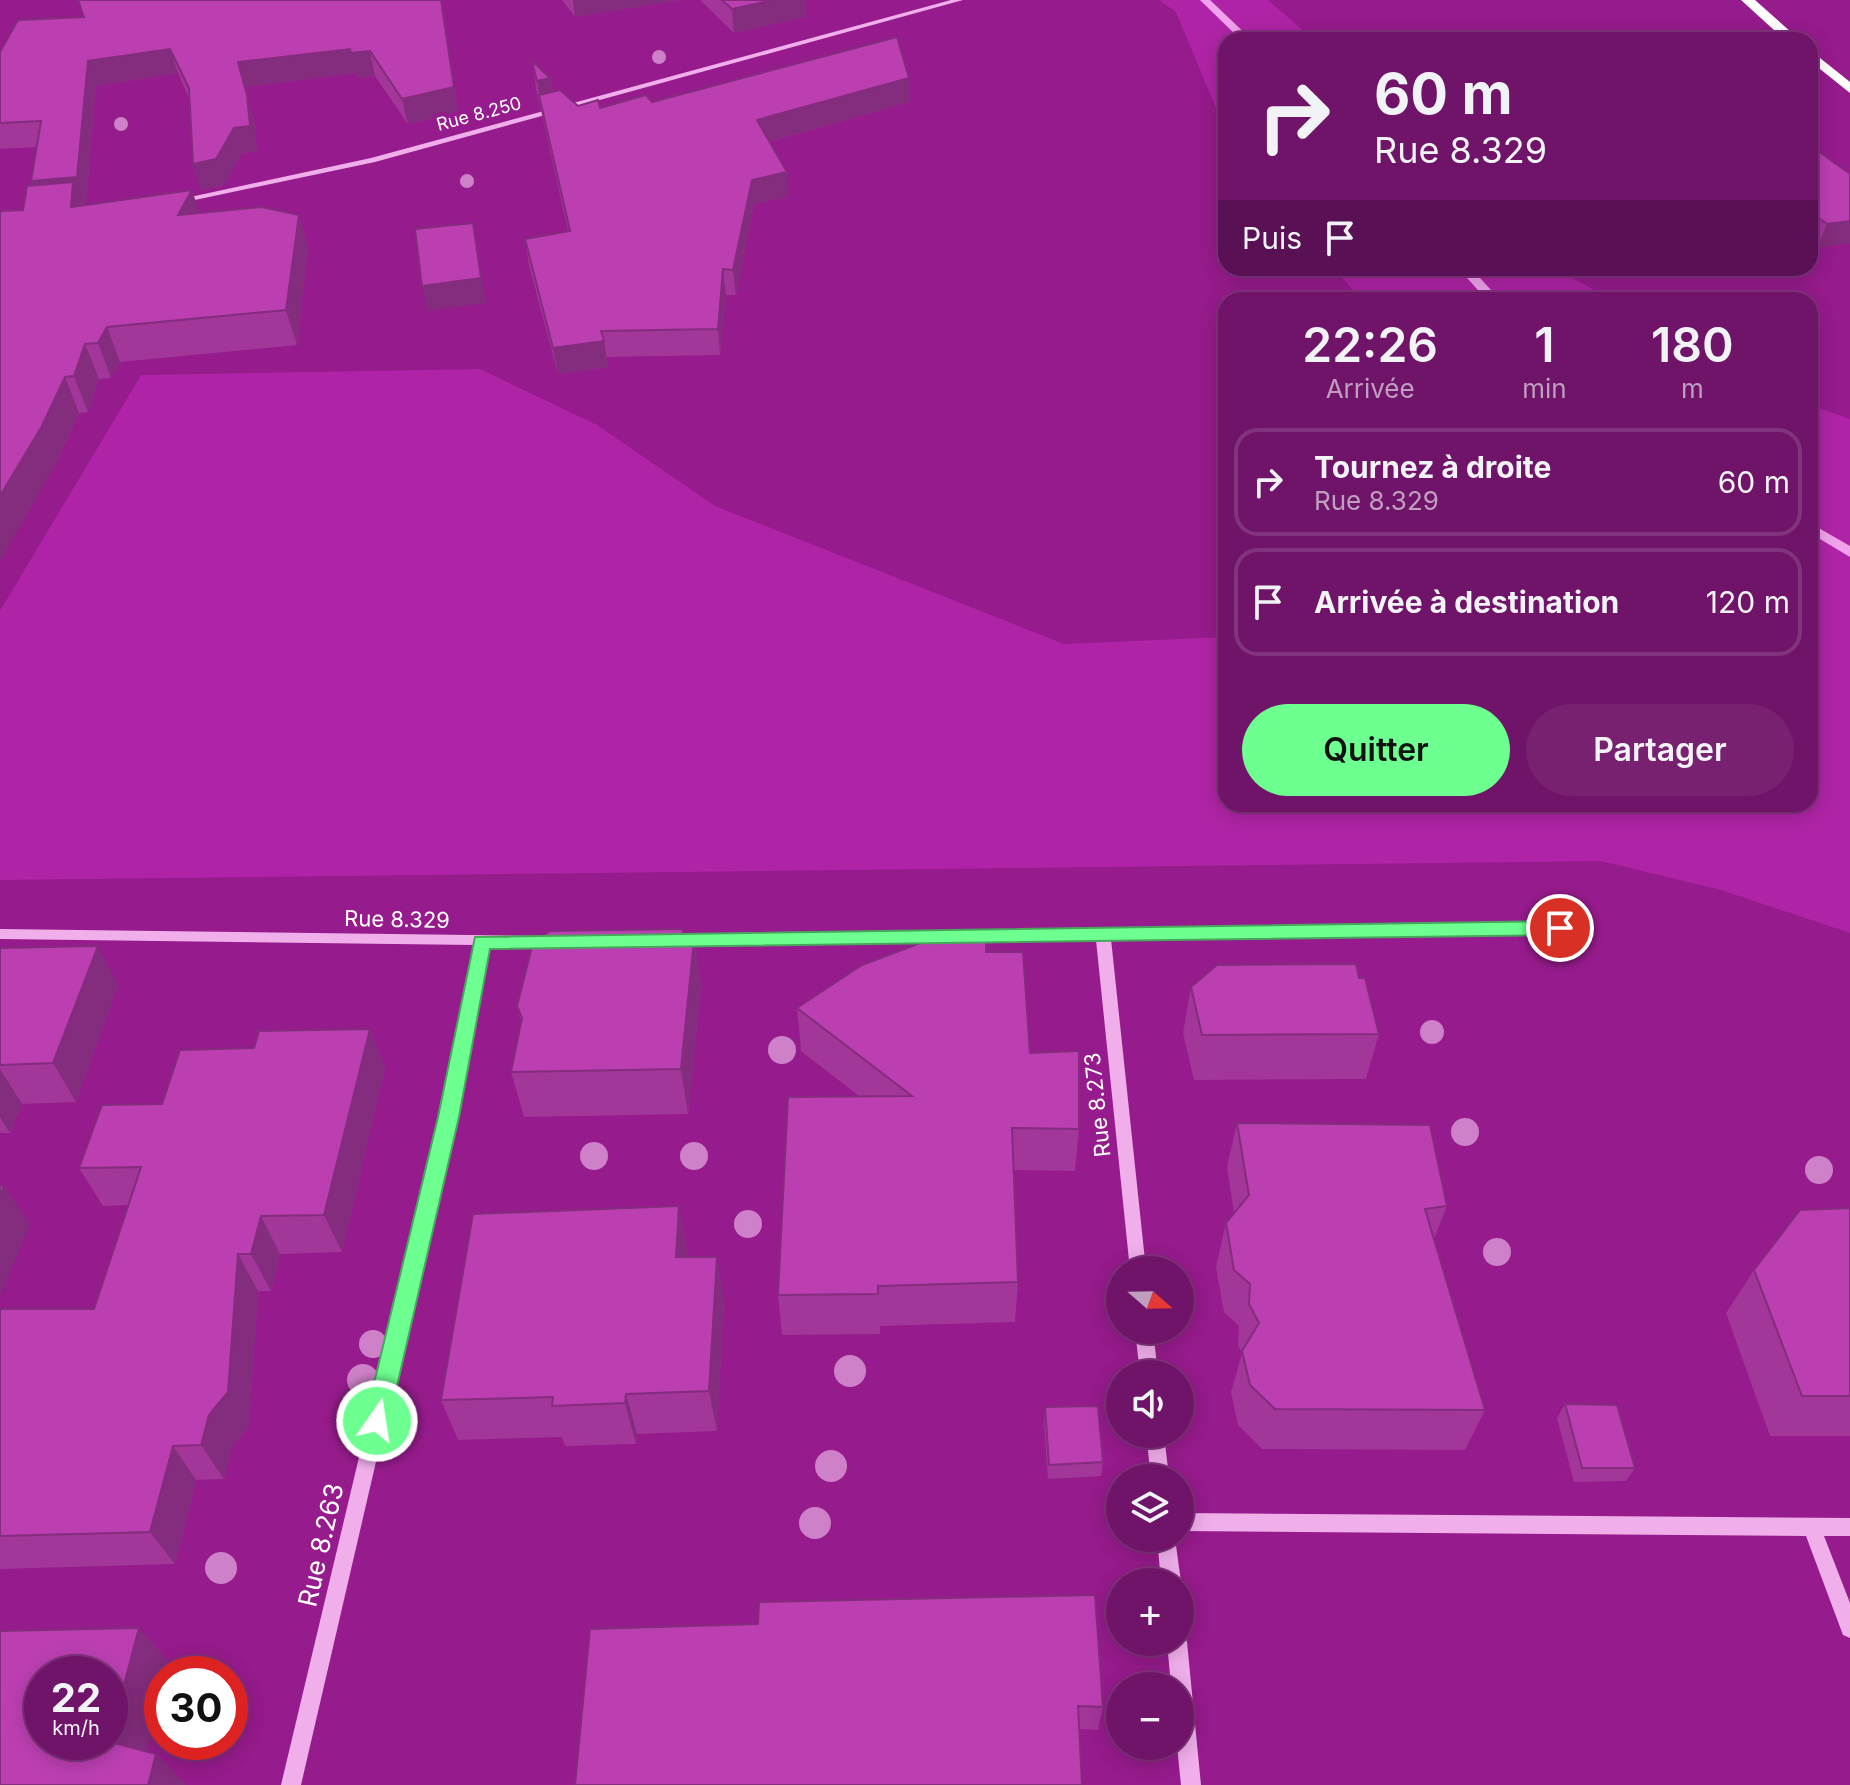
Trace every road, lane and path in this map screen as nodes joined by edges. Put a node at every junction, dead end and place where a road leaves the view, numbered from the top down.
1 (959, 0) edge
2 (1747, 0) edge
3 (1784, 32) edge
4 (1818, 61) edge
5 (1850, 89) edge
6 (162, 203) edge
7 (1560, 928) dead end
8 (0, 934) edge
9 (1103, 934) junction
10 (657, 940) edge
11 (561, 941) edge
12 (482, 942) junction
13 (1137, 1256) edge
14 (1194, 1522) edge
15 (1850, 1527) edge
16 (1812, 1528) junction
17 (1850, 1628) edge
18 (1178, 1656) edge
19 (291, 1785) edge
20 (1191, 1785) edge

1 - 6 street, Rue 8.250
2 - 3 highway
4 - 5 highway
7 - 9 street
8 - 12 street, Rue 8.329
9 - 10 street
9 - 13 street, Rue 8.273
11 - 12 street, Rue 8.329
12 - 19 street, Rue 8.263
14 - 16 street
15 - 16 street
16 - 17 street
18 - 20 street

